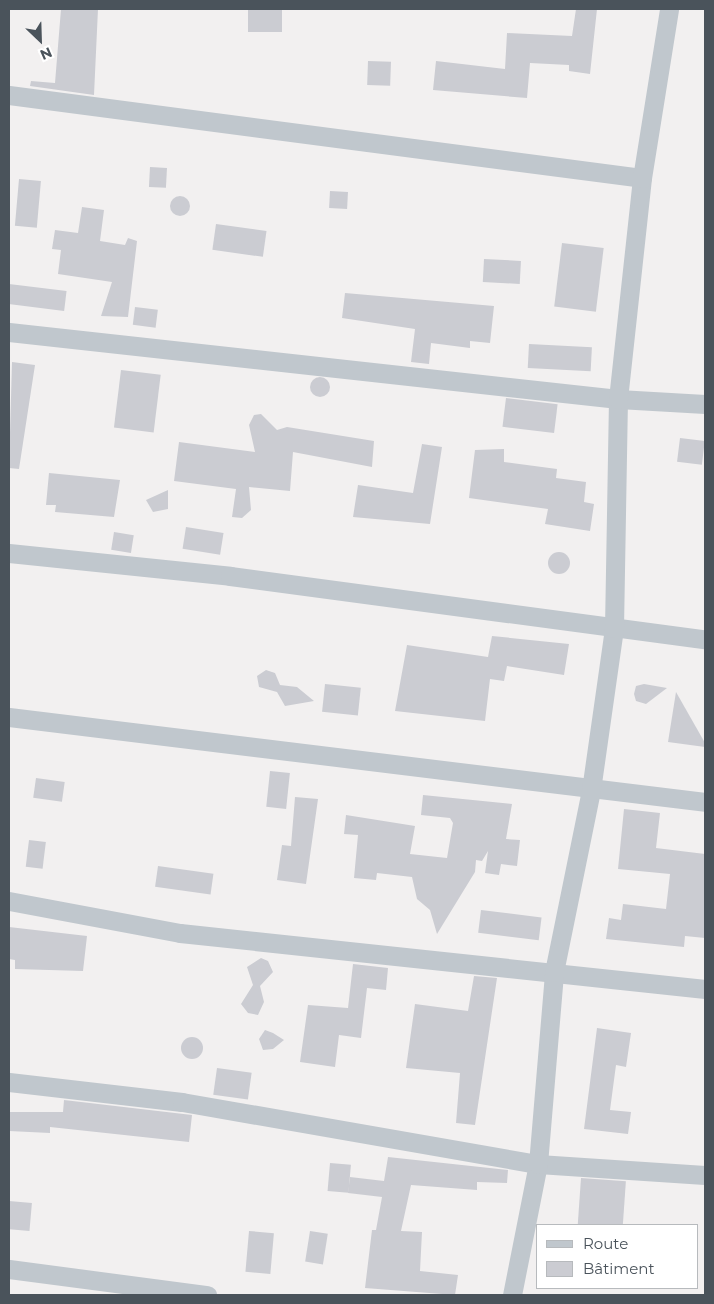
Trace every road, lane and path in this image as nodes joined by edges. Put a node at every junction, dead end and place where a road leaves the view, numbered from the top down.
1 (669, 9) edge
2 (9, 95) edge
3 (642, 178) junction
4 (9, 332) edge
5 (618, 399) junction
6 (705, 404) edge
7 (9, 553) edge
8 (614, 628) junction
9 (705, 639) edge
10 (9, 717) edge
11 (590, 790) junction
12 (705, 802) edge
13 (9, 901) edge
14 (554, 972) junction
15 (705, 989) edge
16 (9, 1082) edge
17 (538, 1164) junction
18 (705, 1174) edge
19 (9, 1269) edge
20 (207, 1295) edge
21 (512, 1295) edge

1 - 3 street
2 - 3 street
3 - 5 street
4 - 5 street
5 - 6 street
5 - 8 street
7 - 8 street
8 - 9 street
8 - 11 street
10 - 11 street
11 - 12 street
11 - 14 street
13 - 14 street
14 - 15 street
14 - 17 street
16 - 17 street
17 - 18 street
17 - 21 street
19 - 20 street

